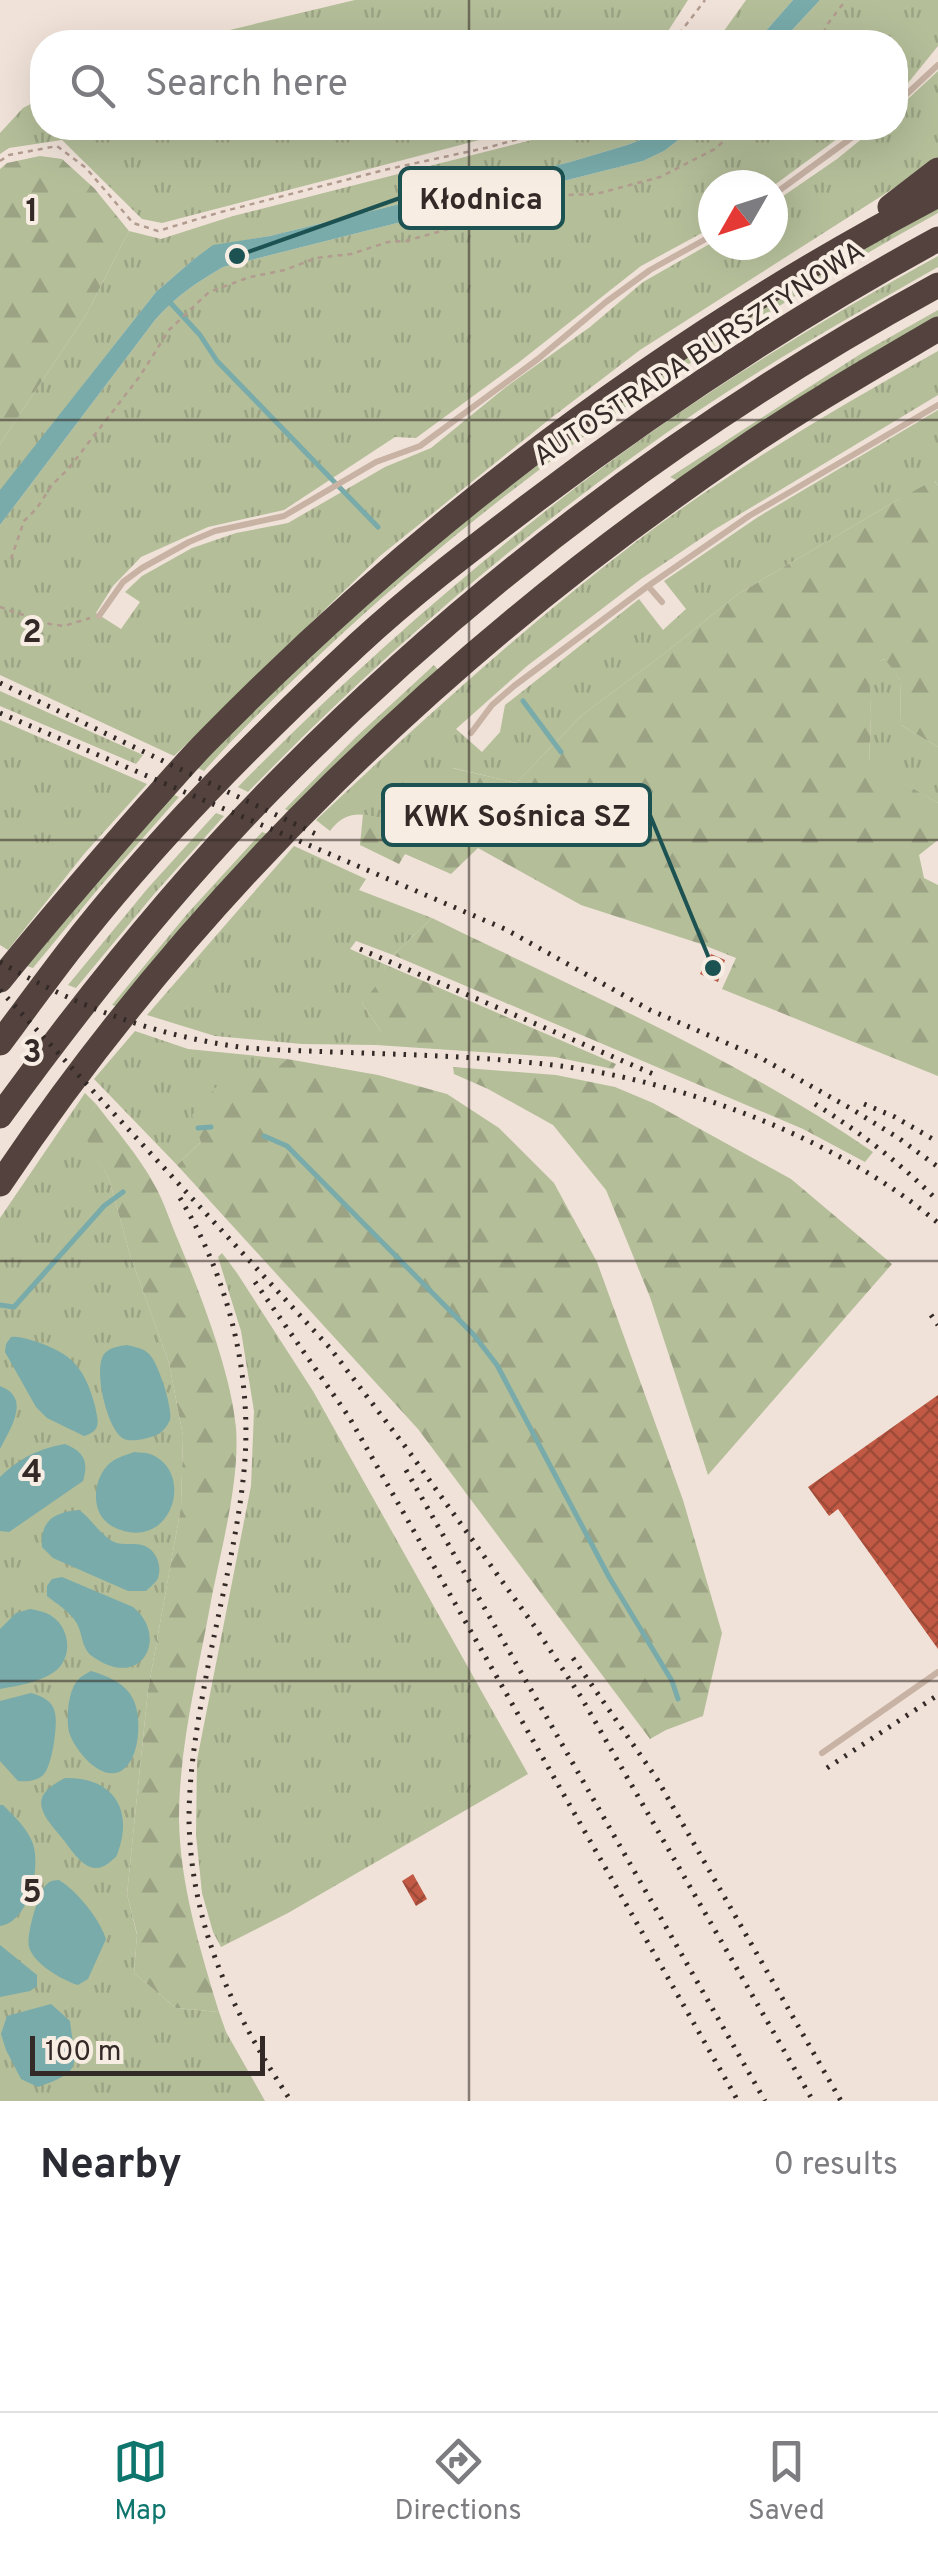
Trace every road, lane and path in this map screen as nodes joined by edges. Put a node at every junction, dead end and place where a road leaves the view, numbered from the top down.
1 (704, 0) edge
2 (846, 0) edge
3 (682, 30) edge
4 (825, 30) edge
5 (938, 64) edge
6 (908, 93) edge
7 (515, 140) edge
8 (725, 140) edge
9 (849, 140) edge
10 (0, 162) edge
11 (938, 170) edge
12 (788, 184) edge
13 (938, 195) edge
14 (938, 239) edge
15 (698, 243) edge
16 (820, 260) junction
17 (938, 285) edge
18 (938, 330) edge
19 (938, 405) edge
20 (10, 558) dead end
21 (648, 586) junction
22 (662, 602) dead end
23 (0, 608) edge
24 (99, 616) joint
25 (471, 733) dead end
26 (0, 980) edge
27 (0, 1043) edge
28 (0, 1116) edge
29 (0, 1184) edge
30 (938, 1672) edge
31 (822, 1753) dead end

1 - 3 path
2 - 4 path
5 - 6 lane
7 - 10 path
8 - 20 path
9 - 12 lane
11 - 16 highway
13 - 16 highway
14 - 27 highway, AUTOSTRADA BURSZTYNOWA
15 - 24 lane
16 - 26 highway
17 - 28 highway
18 - 29 highway
19 - 21 lane
21 - 22 lane
21 - 25 lane
23 - 24 path
30 - 31 lane

